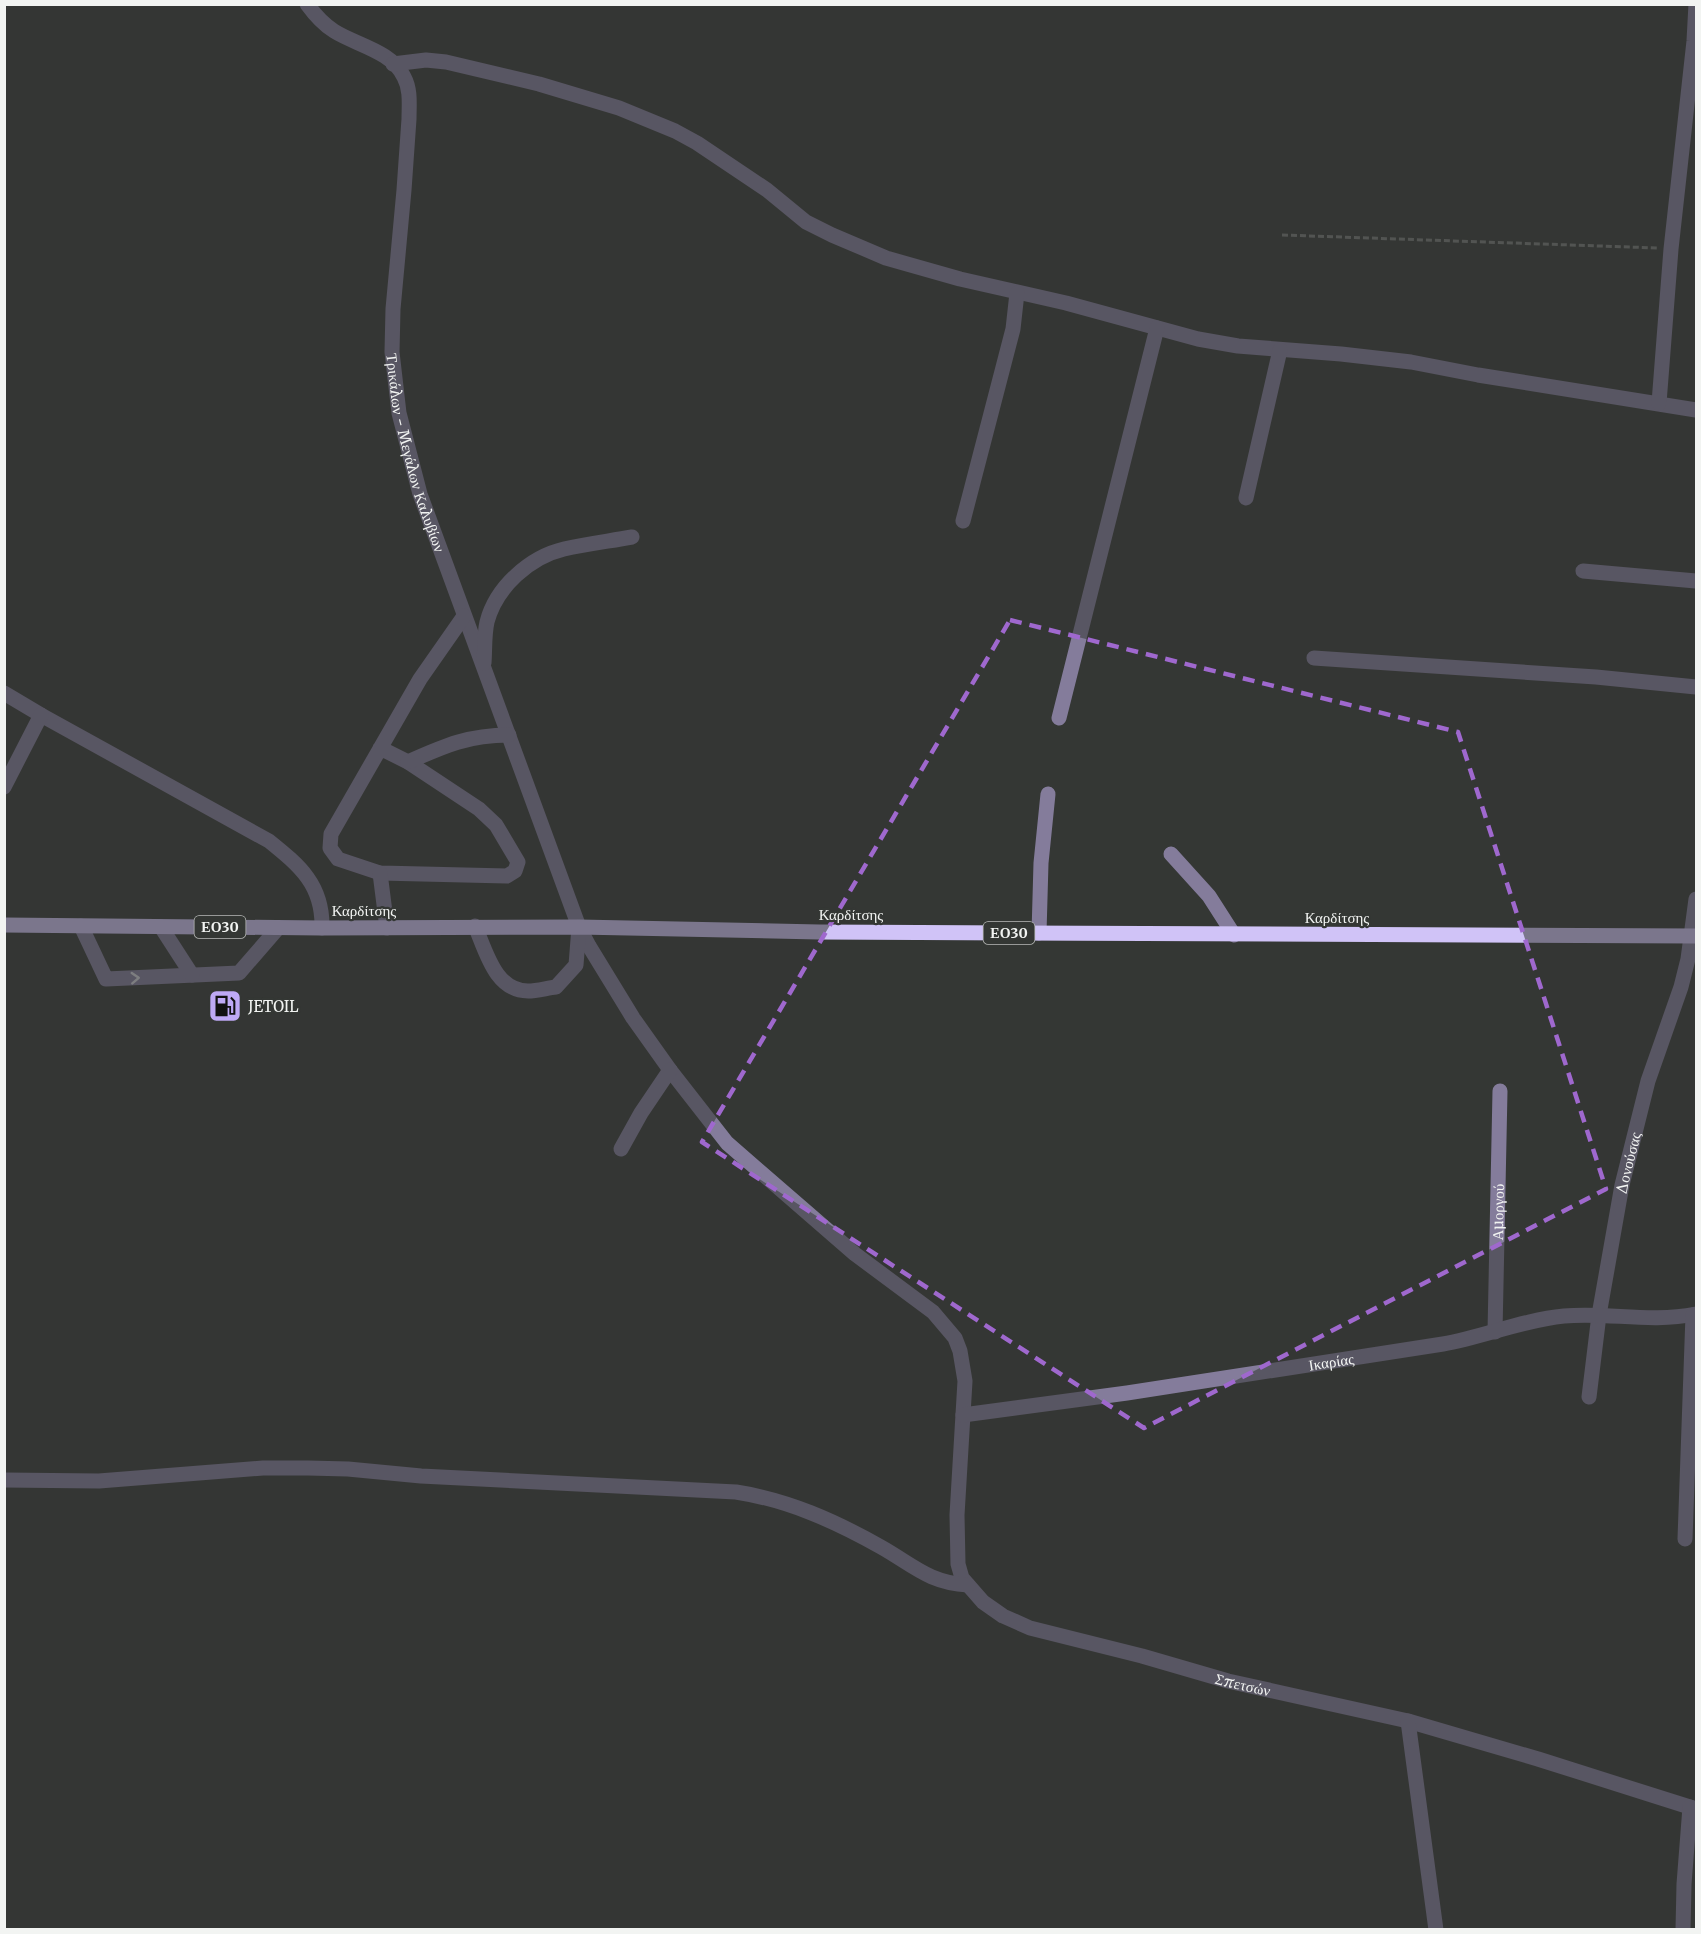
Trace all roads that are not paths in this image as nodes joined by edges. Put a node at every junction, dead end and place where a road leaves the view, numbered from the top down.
1 (307, 4) edge
2 (1696, 4) edge
3 (393, 64) junction
4 (1017, 293) junction
5 (1157, 328) junction
6 (1280, 350) junction
7 (1659, 403) junction
8 (1696, 410) edge
9 (1246, 498) dead end
10 (963, 521) dead end
11 (632, 537) dead end
12 (1583, 571) dead end
13 (1696, 581) edge
14 (464, 616) junction
15 (1314, 658) dead end
16 (484, 669) junction
17 (1696, 687) edge
18 (4, 693) edge
19 (41, 715) junction
20 (1059, 718) dead end
21 (509, 735) junction
22 (380, 748) junction
23 (408, 762) junction
24 (4, 787) edge
25 (1048, 794) dead end
26 (1171, 854) dead end
27 (380, 873) junction
28 (1696, 899) edge
29 (4, 925) edge
30 (81, 926) junction
31 (476, 926) junction
32 (161, 927) junction
33 (579, 927) junction
34 (278, 928) junction
35 (322, 928) junction
36 (387, 928) junction
37 (1039, 933) junction
38 (1234, 935) junction
39 (1694, 936) edge
40 (192, 975) junction
41 (670, 1070) junction
42 (1500, 1091) dead end
43 (621, 1149) dead end
44 (1599, 1315) junction
45 (1695, 1315) edge
46 (1495, 1332) junction
47 (1589, 1397) dead end
48 (963, 1415) junction
49 (4, 1480) edge
50 (1685, 1539) dead end
51 (968, 1585) junction
52 (1408, 1721) junction
53 (1693, 1808) edge
54 (1436, 1929) edge
55 (1683, 1929) edge

1 - 3 street, Τρικάλων - Μεγάλων Καλυβίων
2 - 7 street
3 - 4 street
3 - 14 street, Τρικάλων - Μεγάλων Καλυβίων
4 - 5 street
4 - 10 street
5 - 6 street
5 - 20 street
6 - 7 street
6 - 9 street
7 - 8 street
11 - 16 street
12 - 13 street
14 - 16 street, Τρικάλων - Μεγάλων Καλυβίων
14 - 22 street
15 - 17 street
16 - 21 street, Τρικάλων - Μεγάλων Καλυβίων
18 - 19 street
19 - 24 street
19 - 35 street
21 - 23 street
21 - 33 street, Τρικάλων - Μεγάλων Καλυβίων
22 - 23 street
22 - 27 street
23 - 27 street
25 - 37 street
26 - 38 street
27 - 36 street
28 - 39 street, Δονούσας
29 - 30 main road, Καρδίτσης / ΕΟ30
30 - 32 main road, Καρδίτσης / ΕΟ30
30 -> 40 street
31 - 33 main road, Καρδίτσης / ΕΟ30
31 - 33 street
31 - 36 main road, Καρδίτσης / ΕΟ30
32 - 34 main road, Καρδίτσης / ΕΟ30
32 - 40 street
33 - 37 main road, Καρδίτσης / ΕΟ30
33 - 41 street, Τρικάλων - Μεγάλων Καλυβίων
34 - 35 main road, Καρδίτσης / ΕΟ30
34 - 40 street
35 - 36 main road, Καρδίτσης / ΕΟ30
37 - 38 main road, Καρδίτσης / ΕΟ30
38 - 39 main road, Καρδίτσης / ΕΟ30
39 - 44 street, Δονούσας
41 - 43 street
41 - 48 street, Σπετσών
42 - 46 street, Αμοργού
44 - 45 street, Ικαρίας
44 - 46 street, Ικαρίας
44 - 47 street, Δονούσας
45 - 50 street
46 - 48 street, Ικαρίας
48 - 51 street, Σπετσών
49 - 51 street
51 - 52 street, Σπετσών
52 - 53 street, Σπετσών
52 - 54 street
53 - 55 street

